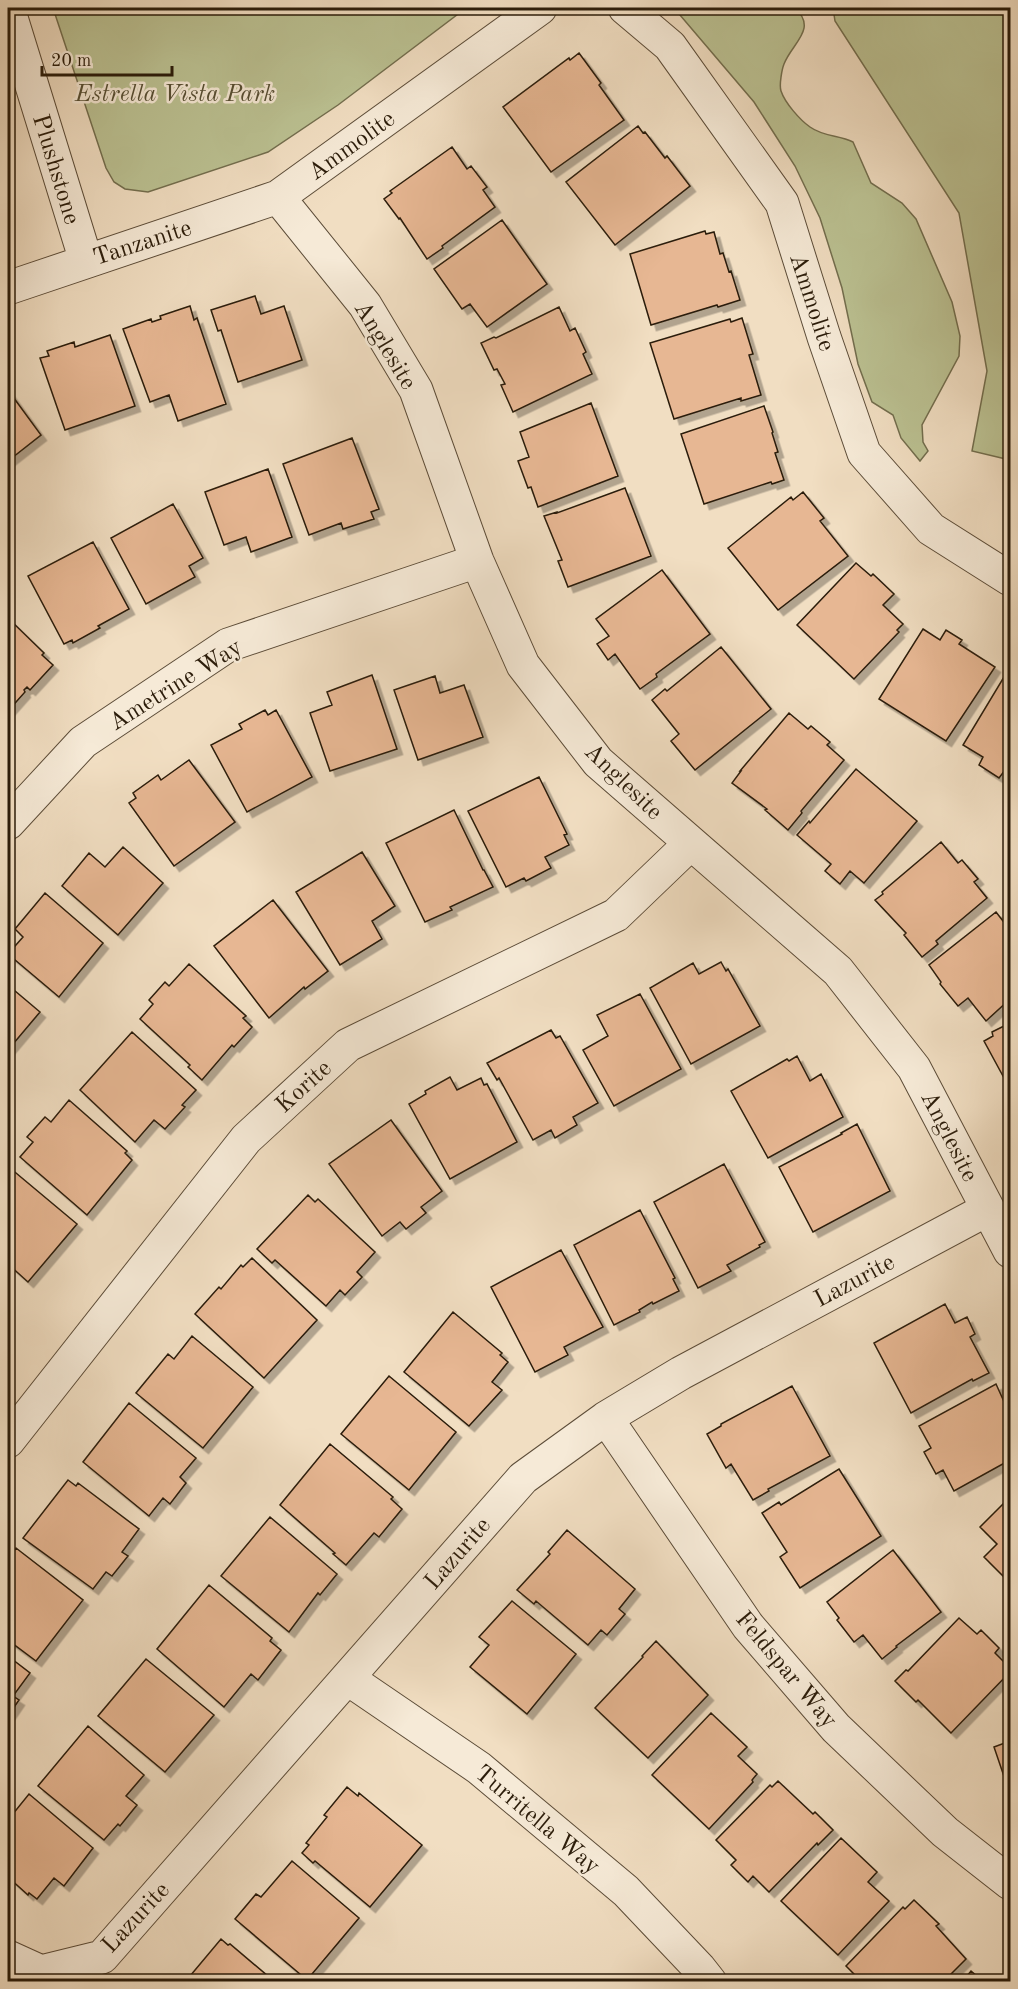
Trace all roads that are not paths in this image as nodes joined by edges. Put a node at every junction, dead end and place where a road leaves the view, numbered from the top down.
1 (8, 8) edge
2 (540, 8) edge
3 (625, 8) edge
4 (278, 197) junction
5 (86, 261) junction
6 (8, 288) edge
7 (477, 561) junction
8 (1011, 579) edge
9 (8, 823) edge
10 (691, 843) junction
11 (988, 1209) junction
12 (1011, 1251) edge
13 (606, 1418) junction
14 (8, 1441) edge
15 (347, 1678) junction
16 (1011, 1883) edge
17 (8, 1957) edge
18 (710, 1982) edge

1 - 5 street, Plushstone
2 - 4 street, Ammolite
3 - 8 street, Ammolite
4 - 5 street, Tanzanite
4 - 7 street, Anglesite
5 - 6 street, Tanzanite
7 - 9 street, Ametrine Way
7 - 10 street, Anglesite
10 - 11 street, Anglesite
10 - 14 street, Korite
11 - 12 street, Anglesite
11 - 13 street, Lazurite
13 - 15 street, Lazurite
13 - 16 street, Feldspar Way
15 - 17 street, Lazurite
15 - 18 street, Turritella Way

